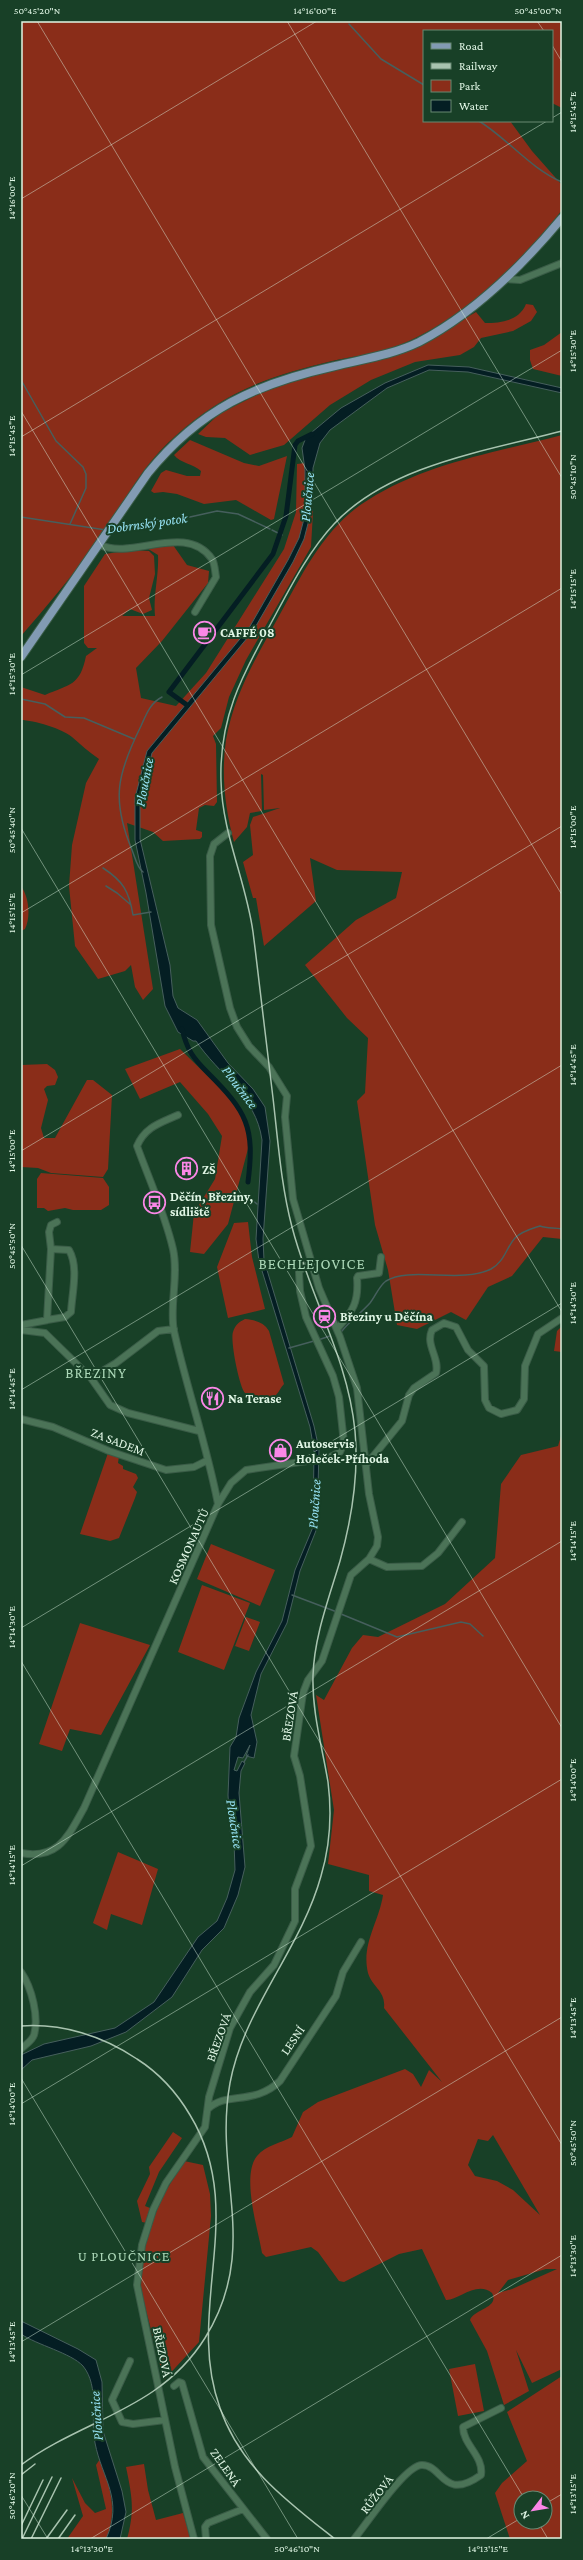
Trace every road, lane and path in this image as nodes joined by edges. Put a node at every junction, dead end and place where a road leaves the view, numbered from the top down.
1 (562, 218) edge
2 (562, 263) edge
3 (505, 279) junction
4 (100, 544) junction
5 (195, 612) dead end
6 (21, 657) edge
7 (228, 833) dead end
8 (178, 1115) dead end
9 (57, 1222) dead end
10 (51, 1249) junction
11 (381, 1256) dead end
12 (311, 1263) junction
13 (562, 1318) edge
14 (48, 1320) junction
15 (21, 1325) edge
16 (174, 1329) junction
17 (336, 1329) junction
18 (21, 1330) edge
19 (91, 1378) junction
20 (21, 1419) edge
21 (200, 1431) junction
22 (208, 1460) junction
23 (366, 1466) junction
24 (215, 1487) junction
25 (226, 1489) junction
26 (218, 1504) junction
27 (462, 1522) dead end
28 (368, 1559) junction
29 (21, 1853) edge
30 (361, 1942) dead end
31 (21, 1972) edge
32 (21, 2049) edge
33 (208, 2109) junction
34 (130, 2361) dead end
35 (174, 2386) dead end
36 (501, 2408) dead end
37 (165, 2420) junction
38 (243, 2509) junction
39 (194, 2539) edge
40 (206, 2539) edge
41 (267, 2539) edge
42 (354, 2539) edge

1 - 3 main road
2 - 3 street
3 - 4 main road
4 - 5 street
4 - 6 main road
7 - 12 street, BŘEZOVÁ
8 - 16 street, KOSMONAUTŮ
9 - 10 street
10 - 14 street
10 - 14 street
11 - 17 street
12 - 17 street, BŘEZOVÁ
12 - 25 street
13 - 23 street
14 - 15 street
16 - 19 street
16 - 21 street, KOSMONAUTŮ
17 - 23 street, BŘEZOVÁ
18 - 19 street
19 - 21 street
20 - 22 street, ZA SADEM
21 - 22 street, KOSMONAUTŮ
22 - 24 street, KOSMONAUTŮ
23 - 28 street, BŘEZOVÁ
24 - 25 street
24 - 26 street, KOSMONAUTŮ
25 - 26 street
26 - 29 street, KOSMONAUTŮ
27 - 28 street
28 - 33 street, BŘEZOVÁ
30 - 33 street, LESNÍ
31 - 32 street
33 - 37 street, BŘEZOVÁ
34 - 37 street
35 - 38 street, ZELENÁ
36 - 42 street, RŮŽOVÁ
37 - 39 street, BŘEZOVÁ
38 - 40 street
38 - 41 street, ZELENÁ

